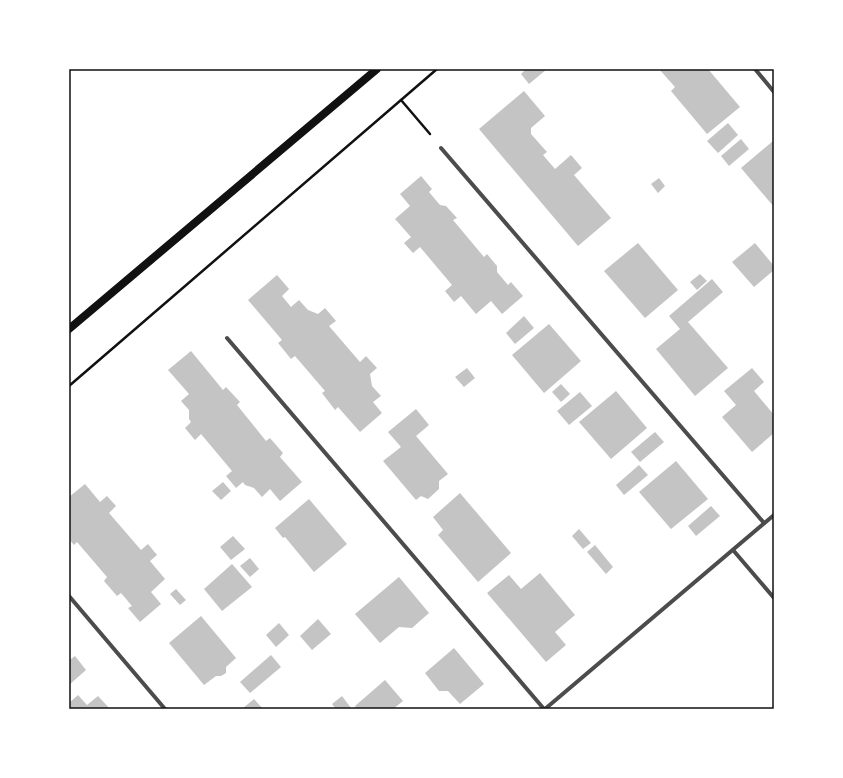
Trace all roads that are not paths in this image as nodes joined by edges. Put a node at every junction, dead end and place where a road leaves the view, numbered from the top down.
1 (377, 69) edge
2 (755, 69) edge
3 (774, 92) edge
4 (441, 148) road end
5 (69, 329) edge
6 (228, 338) dead end
7 (774, 515) edge
8 (764, 523) junction
9 (733, 550) junction
10 (69, 596) edge
11 (774, 598) edge
12 (165, 709) edge
13 (544, 709) edge

1 - 5 main road
2 - 3 street
4 - 8 street
6 - 13 street
7 - 8 street
8 - 9 street
9 - 11 street
9 - 13 street
10 - 12 street

